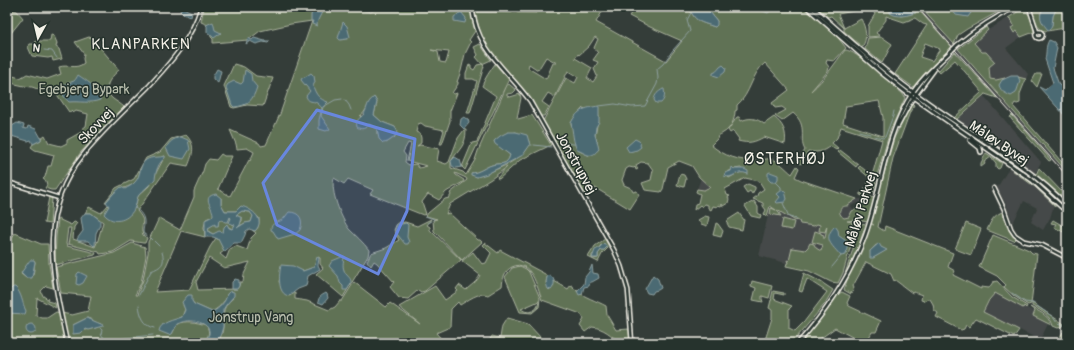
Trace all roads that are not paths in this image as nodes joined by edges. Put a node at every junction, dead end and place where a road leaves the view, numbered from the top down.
1 (201, 7) edge
2 (472, 7) edge
3 (807, 7) edge
4 (812, 7) edge
5 (1016, 7) edge
6 (1029, 7) edge
7 (1038, 32) dead end
8 (942, 60) junction
9 (913, 95) junction
10 (964, 133) junction
11 (984, 148) junction
12 (990, 151) junction
13 (981, 152) dead end
14 (999, 152) junction
15 (1004, 156) junction
16 (7, 182) edge
17 (994, 188) dead end
18 (59, 198) junction
19 (1067, 206) edge
20 (1067, 212) edge
21 (1067, 258) edge
22 (67, 343) edge
23 (632, 343) edge
24 (798, 343) edge

1 - 18 street, Skovvej
2 - 23 street, Jonstrupvej
3 - 9 main road
4 - 9 main road
5 - 8 street, bridge
6 - 7 street
8 - 9 street
8 - 9 street
9 - 10 main road, Måløv Byvej
9 - 14 main road, Måløv Byvej
9 - 24 street, Måløv Parkvej
10 - 11 main road, Måløv Byvej
10 - 13 main road
11 - 12 main road, Måløv Byvej
11 - 14 main road
12 - 15 main road
12 - 20 main road, Måløv Byvej
14 - 15 main road, Måløv Byvej
15 - 19 main road, Måløv Byvej
16 - 18 street
17 - 21 street
18 - 22 street, Skovvej

